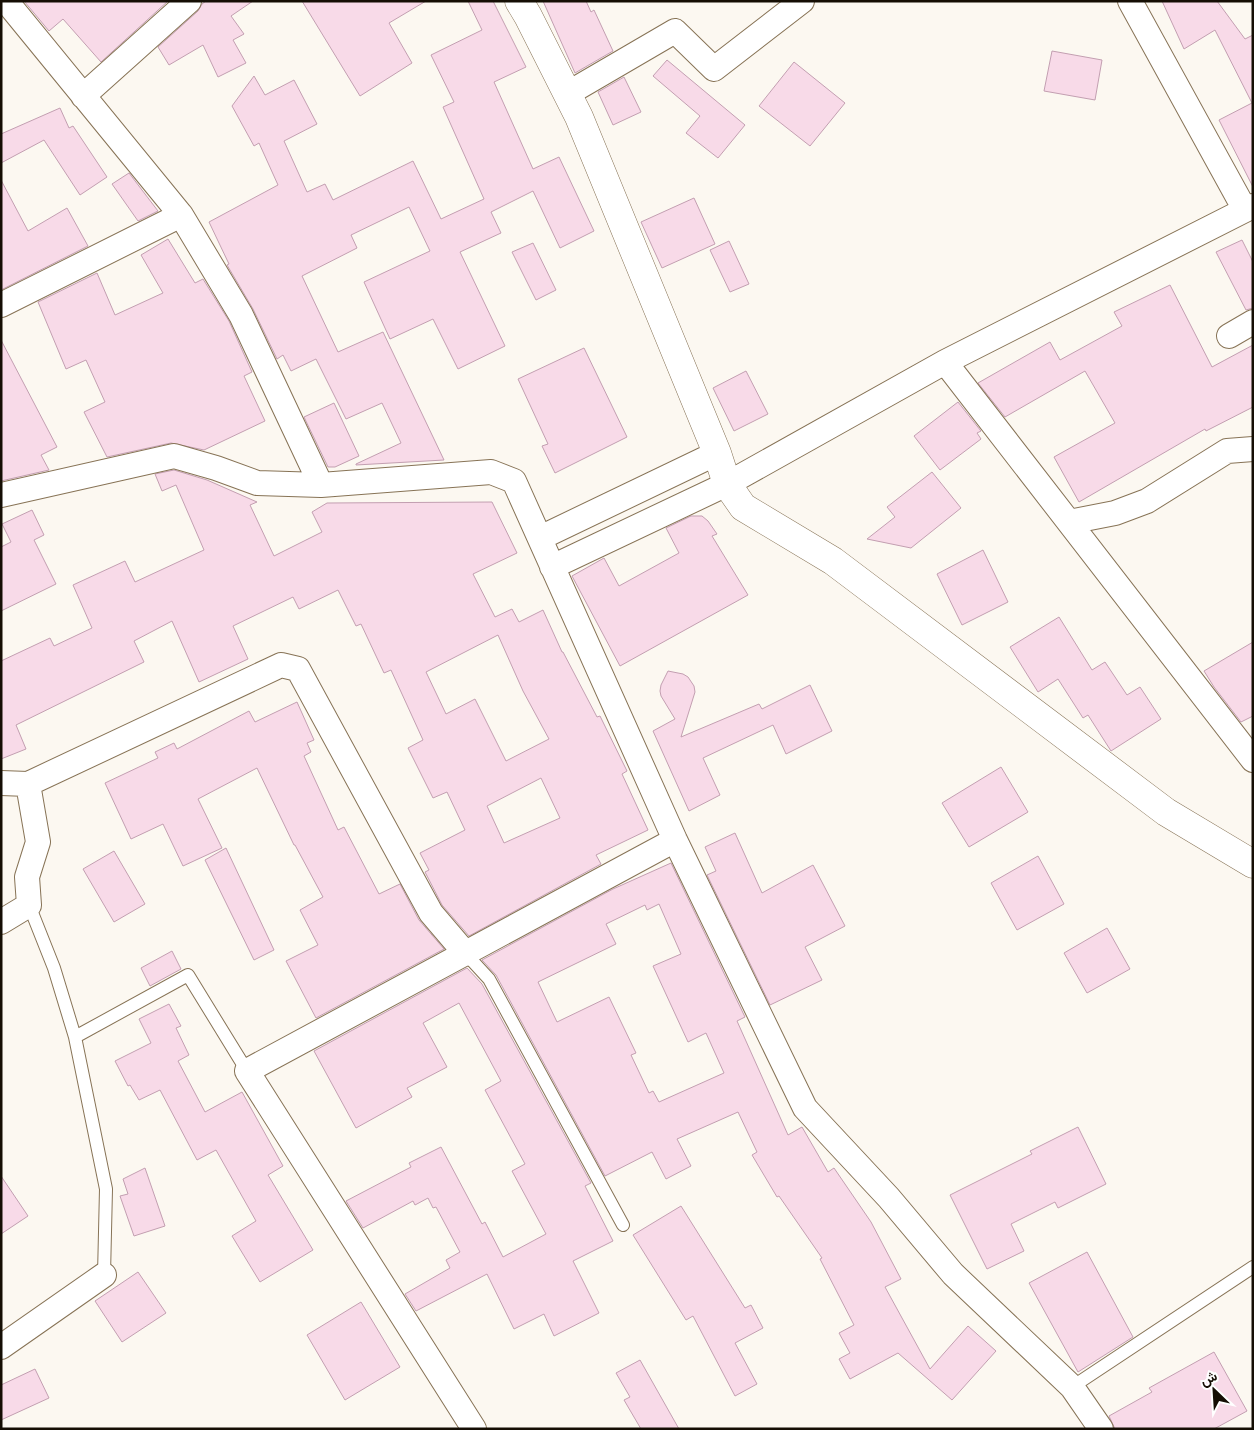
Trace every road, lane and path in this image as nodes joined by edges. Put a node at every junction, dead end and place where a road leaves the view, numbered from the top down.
1 (6, 1) edge
2 (189, 1) edge
3 (519, 1) edge
4 (802, 1) edge
5 (1130, 1) edge
6 (567, 94) junction
7 (83, 96) junction
8 (1249, 208) edge
9 (181, 215) junction
10 (1, 305) edge
11 (1253, 322) edge
12 (1229, 336) dead end
13 (945, 362) junction
14 (1253, 448) edge
15 (717, 453) junction
16 (727, 484) junction
17 (321, 485) junction
18 (1, 495) edge
19 (1069, 522) junction
20 (540, 538) junction
21 (552, 567) junction
22 (1253, 760) edge
23 (1, 783) edge
24 (28, 784) junction
25 (676, 840) junction
26 (1253, 864) edge
27 (29, 905) junction
28 (1, 922) edge
29 (466, 954) junction
30 (75, 1037) junction
31 (247, 1071) junction
32 (623, 1225) dead end
33 (1253, 1267) edge
34 (104, 1275) joint
35 (1, 1347) edge
36 (1072, 1387) junction
37 (474, 1429) edge
38 (1101, 1429) edge

1 - 7 street
2 - 7 street
3 - 6 street
4 - 6 street
5 - 8 street
6 - 15 street
7 - 9 street
8 - 13 street
9 - 10 street
9 - 17 street
11 - 12 street
13 - 16 street
13 - 19 street
14 - 19 street
15 - 16 street
15 - 20 street
16 - 21 street
16 - 26 street
17 - 18 street
17 - 20 street
19 - 22 street
20 - 21 street
21 - 25 street
23 - 24 street
24 - 27 street
24 - 29 street
25 - 29 street
25 - 36 street
27 - 28 street
27 - 30 lane
29 - 31 street
29 - 32 lane
30 - 31 lane
30 - 34 lane
31 - 37 street
33 - 36 lane
34 - 35 street
36 - 38 street

